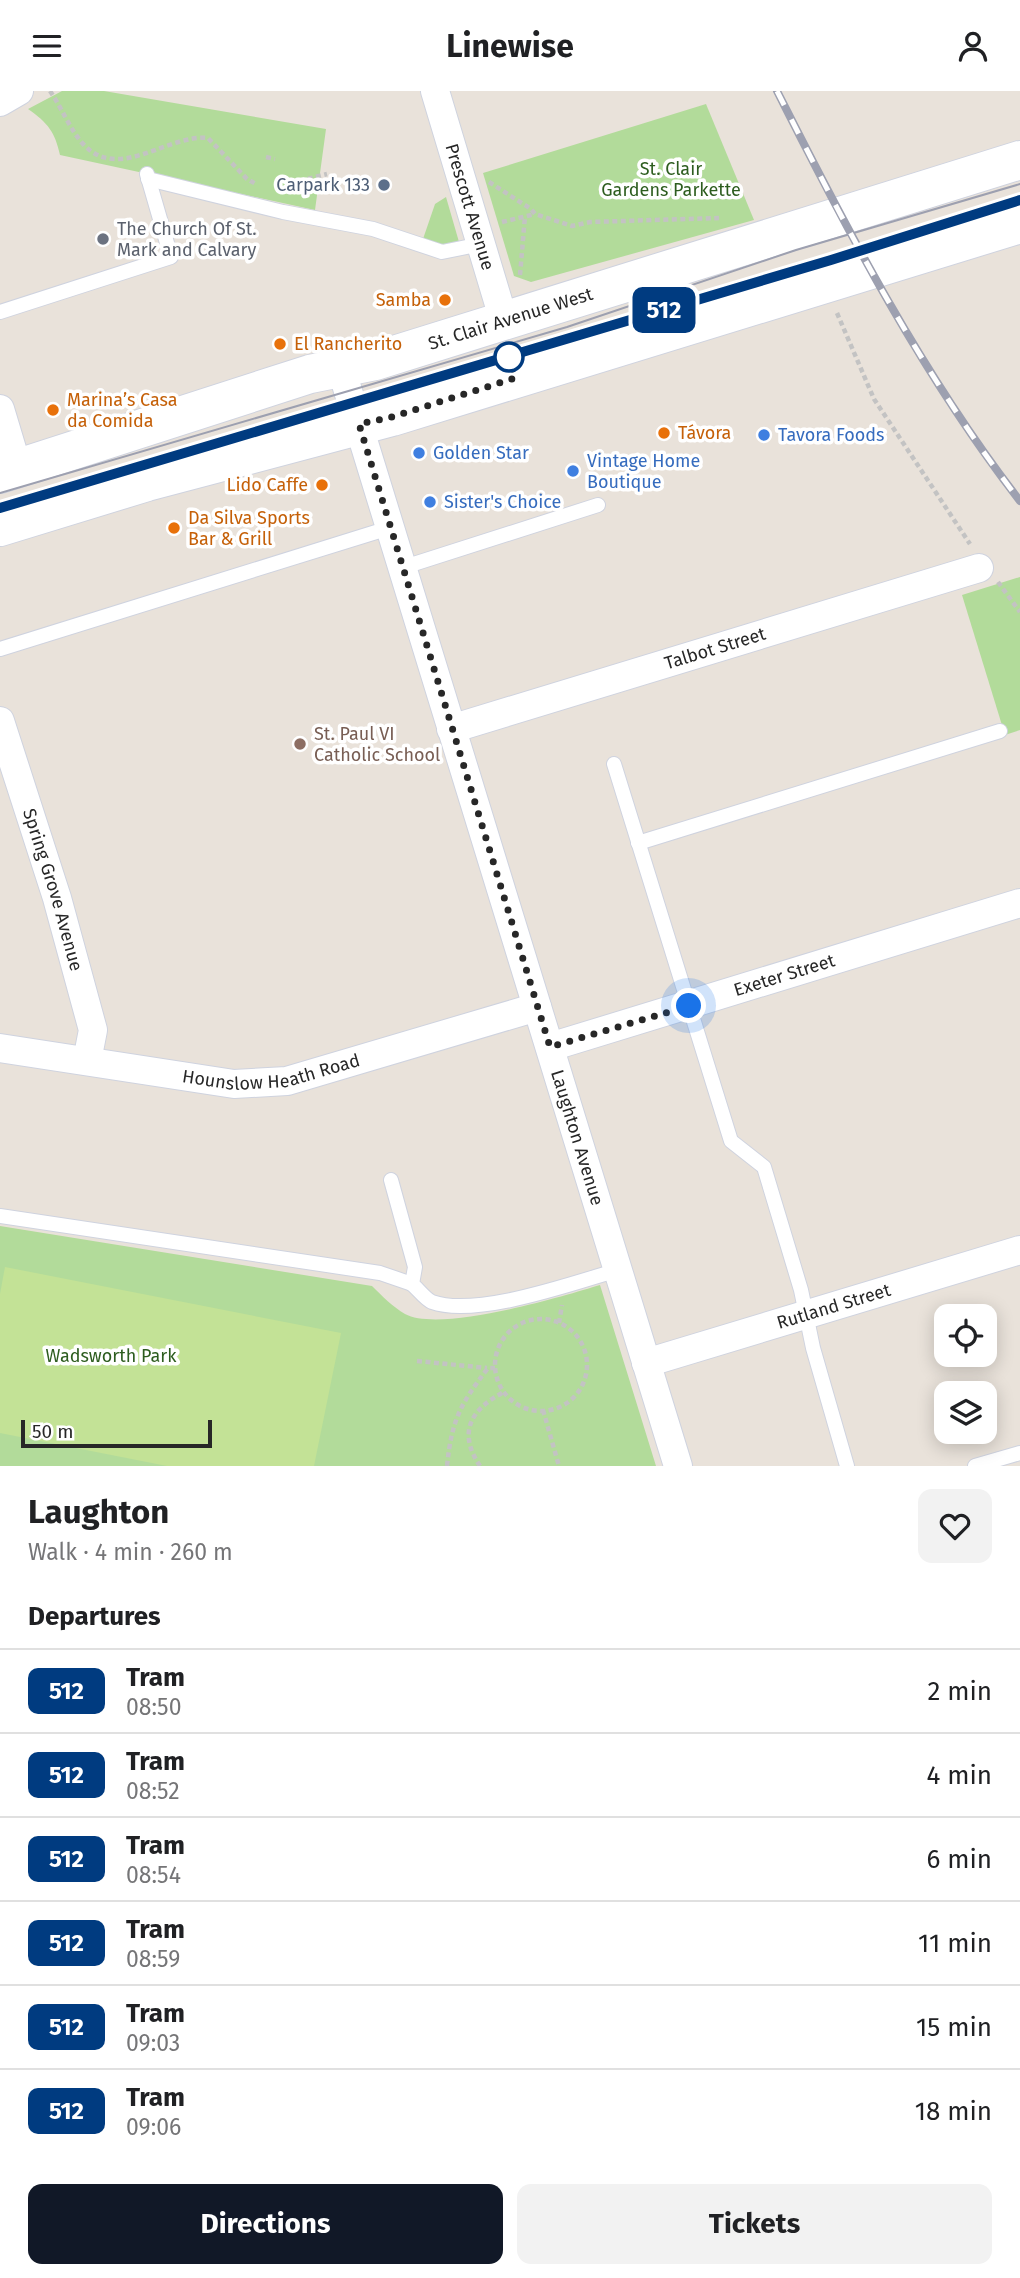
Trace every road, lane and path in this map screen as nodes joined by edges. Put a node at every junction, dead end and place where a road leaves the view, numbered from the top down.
1 (19, 91) edge
2 (51, 91) edge
3 (435, 91) edge
4 (0, 101) edge
5 (266, 157) dead end
6 (275, 159) dead end
7 (1020, 160) edge
8 (327, 174) dead end
9 (480, 176) dead end
10 (266, 190) dead end
11 (283, 212) junction
12 (535, 214) junction
13 (525, 216) junction
14 (730, 219) dead end
15 (1020, 224) edge
16 (487, 234) junction
17 (520, 278) dead end
18 (834, 305) dead end
19 (0, 312) edge
20 (504, 321) junction
21 (341, 368) junction
22 (0, 409) edge
23 (359, 424) junction
24 (9, 471) edge
25 (598, 505) dead end
26 (0, 527) edge
27 (389, 528) junction
28 (982, 564) junction
29 (401, 568) junction
30 (1020, 612) edge
31 (0, 649) edge
32 (0, 721) edge
33 (452, 729) junction
34 (1000, 731) dead end
35 (614, 764) dead end
36 (638, 843) junction
37 (1020, 903) edge
38 (689, 1006) junction
39 (537, 1007) junction
40 (550, 1047) junction
41 (0, 1048) edge
42 (87, 1061) junction
43 (391, 1180) dead end
44 (0, 1216) edge
45 (1020, 1250) edge
46 (618, 1271) junction
47 (412, 1284) junction
48 (805, 1315) junction
49 (417, 1361) dead end
50 (646, 1363) junction
51 (495, 1367) junction
52 (488, 1368) junction
53 (504, 1392) junction
54 (543, 1410) junction
55 (1020, 1453) edge
56 (447, 1466) edge
57 (480, 1466) edge
58 (559, 1466) edge
59 (678, 1466) edge
60 (847, 1466) edge
61 (975, 1466) edge

1 - 4 street
2 - 10 path
3 - 16 street, Prescott Avenue
5 - 6 path
7 - 20 main road, St. Clair Avenue West
8 - 11 path
9 - 12 path
11 - 16 lane
11 - 19 lane
12 - 13 path
12 - 14 path
13 - 16 path
13 - 17 path
15 - 23 main road
16 - 20 street, Prescott Avenue
18 - 28 path
20 - 21 main road, St. Clair Avenue West
21 - 23 street, Laughton Avenue
21 - 24 main road, St. Clair Avenue West
22 - 24 street
23 - 26 main road
23 - 27 street, Laughton Avenue
25 - 29 lane
27 - 29 street, Laughton Avenue
27 - 31 lane
28 - 30 path
28 - 33 street, Talbot Street
29 - 33 street, Laughton Avenue
32 - 42 street, Spring Grove Avenue
33 - 39 street, Laughton Avenue
34 - 36 lane
35 - 36 lane
36 - 38 lane
37 - 38 street, Exeter Street
38 - 40 street, Exeter Street
38 - 48 lane
39 - 40 street, Laughton Avenue
39 - 42 street, Hounslow Heath Road
40 - 46 street, Laughton Avenue
41 - 42 street, Hounslow Heath Road
43 - 47 lane
44 - 47 lane
45 - 48 street, Rutland Street
46 - 47 lane
46 - 50 street, Laughton Avenue
48 - 50 street, Rutland Street
48 - 60 lane
49 - 52 path
50 - 59 street, Laughton Avenue
51 - 52 path
51 - 53 path
51 - 54 path
52 - 56 path
53 - 54 path
53 - 57 path
54 - 58 path
55 - 61 lane

